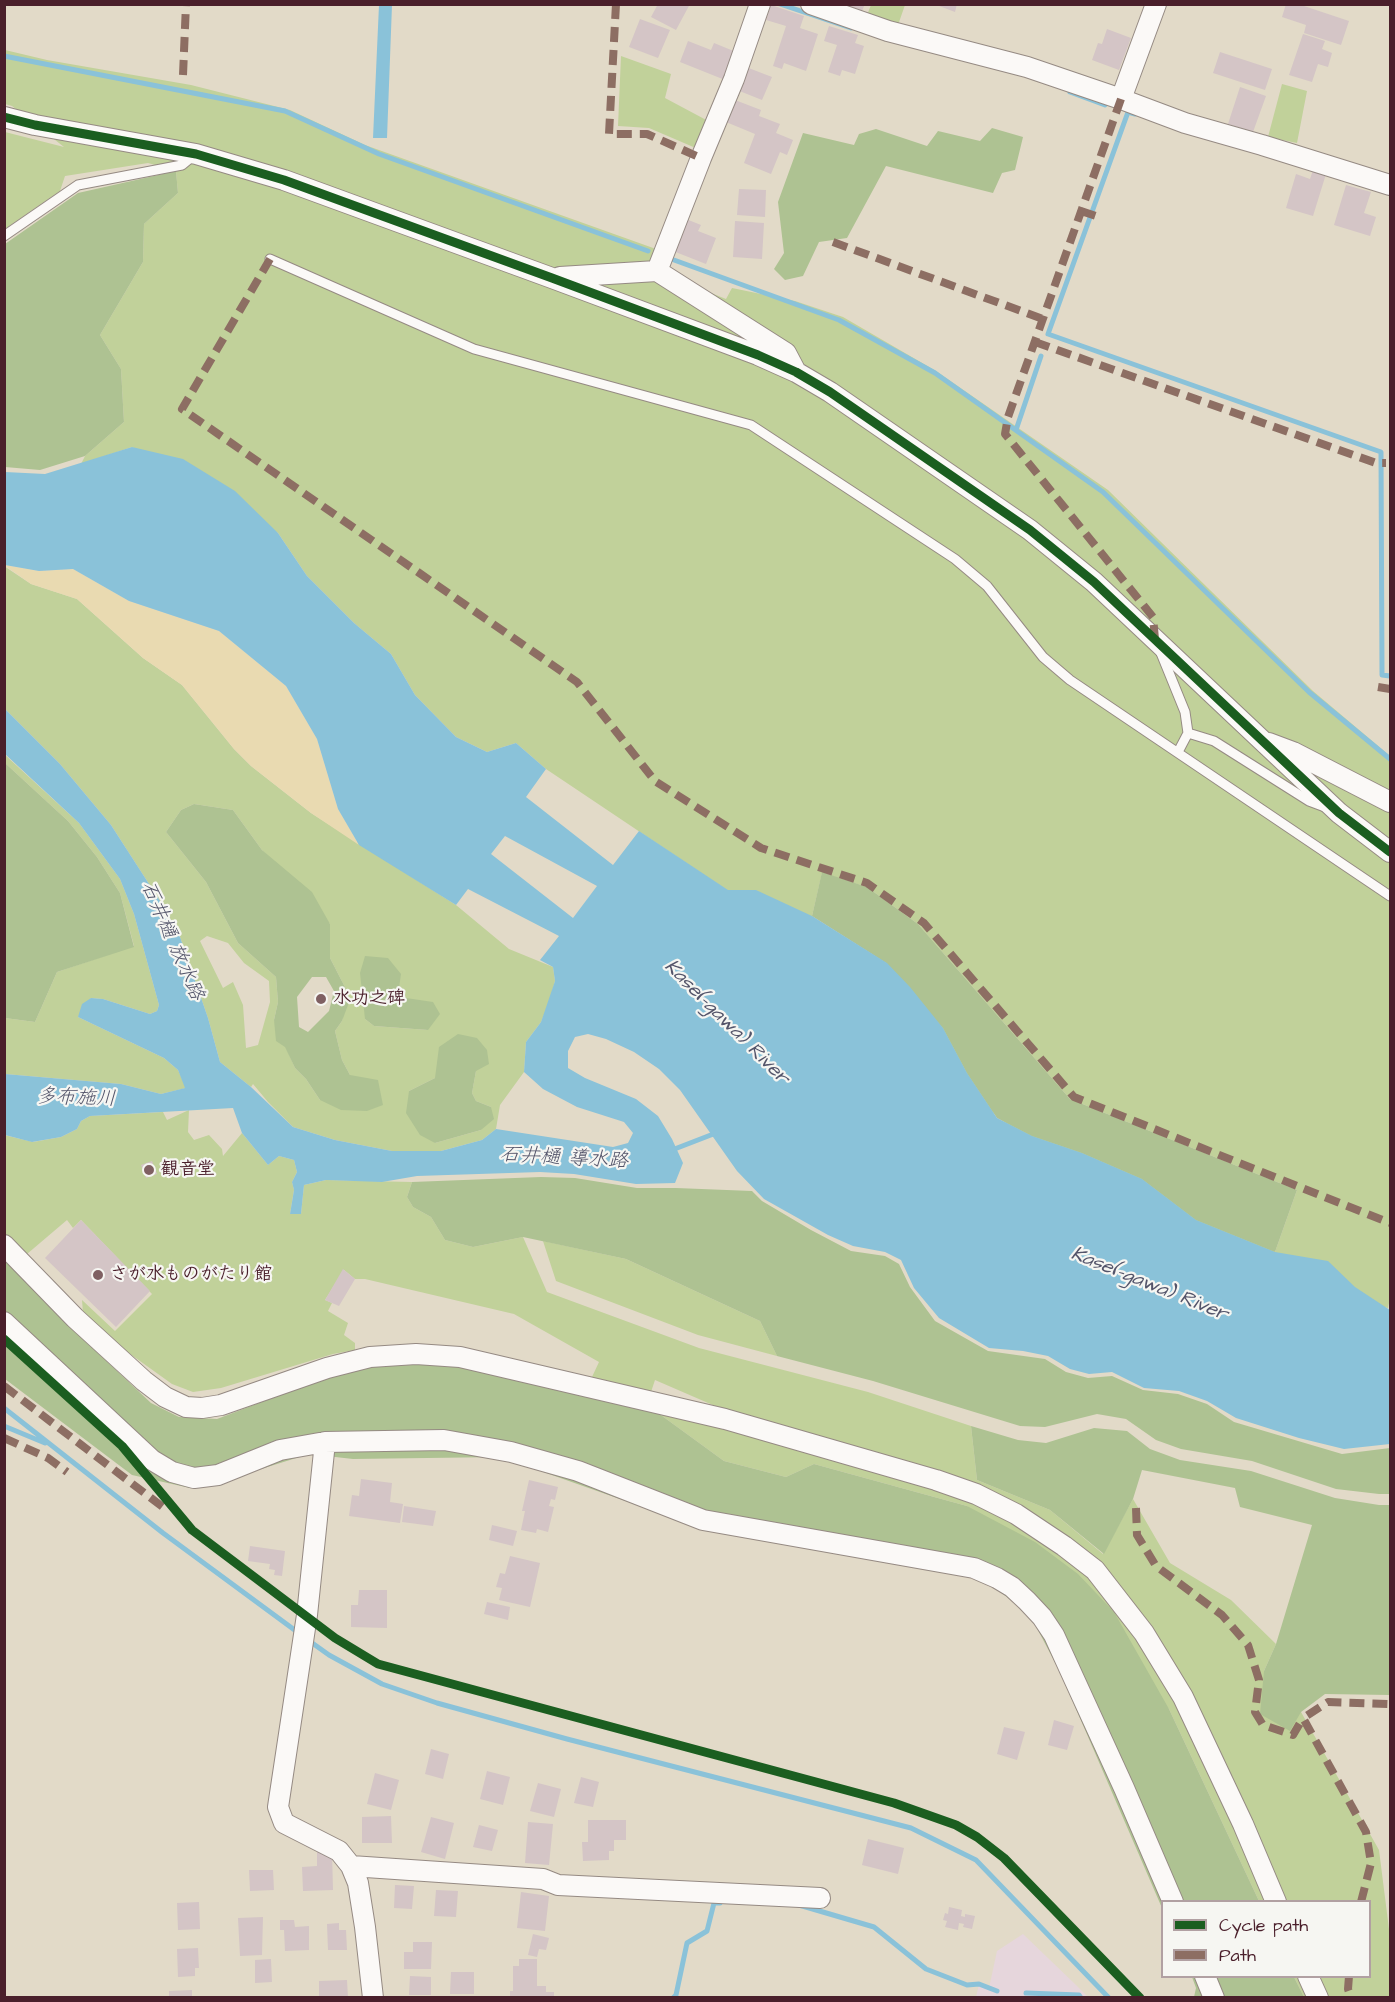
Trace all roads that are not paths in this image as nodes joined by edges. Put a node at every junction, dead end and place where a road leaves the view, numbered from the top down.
1 (760, 4) edge
2 (812, 4) edge
3 (1156, 4) edge
4 (1121, 99) junction
5 (4, 117) edge
6 (196, 153) junction
7 (1390, 185) edge
8 (4, 236) edge
9 (270, 259) dead end
10 (657, 271) junction
11 (552, 278) junction
12 (796, 372) junction
13 (1155, 639) junction
14 (1188, 734) junction
15 (1259, 738) junction
16 (1178, 752) junction
17 (1390, 802) edge
18 (1339, 813) junction
19 (1390, 852) edge
20 (1390, 896) edge
21 (4, 1245) edge
22 (4, 1322) edge
23 (325, 1442) junction
24 (351, 1866) junction
25 (820, 1898) dead end
26 (1172, 1900) edge
27 (1275, 1900) edge
28 (1205, 1978) edge
29 (1308, 1978) edge
30 (373, 1998) edge
31 (1214, 1998) edge
32 (1318, 1998) edge

1 - 10 street
2 - 4 street
3 - 4 street
4 - 7 street
5 - 6 street
6 - 8 lane
6 - 11 street
9 - 16 lane
10 - 11 street
10 - 12 street
11 - 12 street
12 - 13 street
13 - 14 lane
13 - 15 street
14 - 16 lane
14 - 18 lane
15 - 17 street
15 - 18 street
16 - 20 lane
18 - 19 street
21 - 27 street
22 - 23 street
23 - 24 street
23 - 26 street
24 - 25 street
24 - 30 street
28 - 31 street
29 - 32 street

